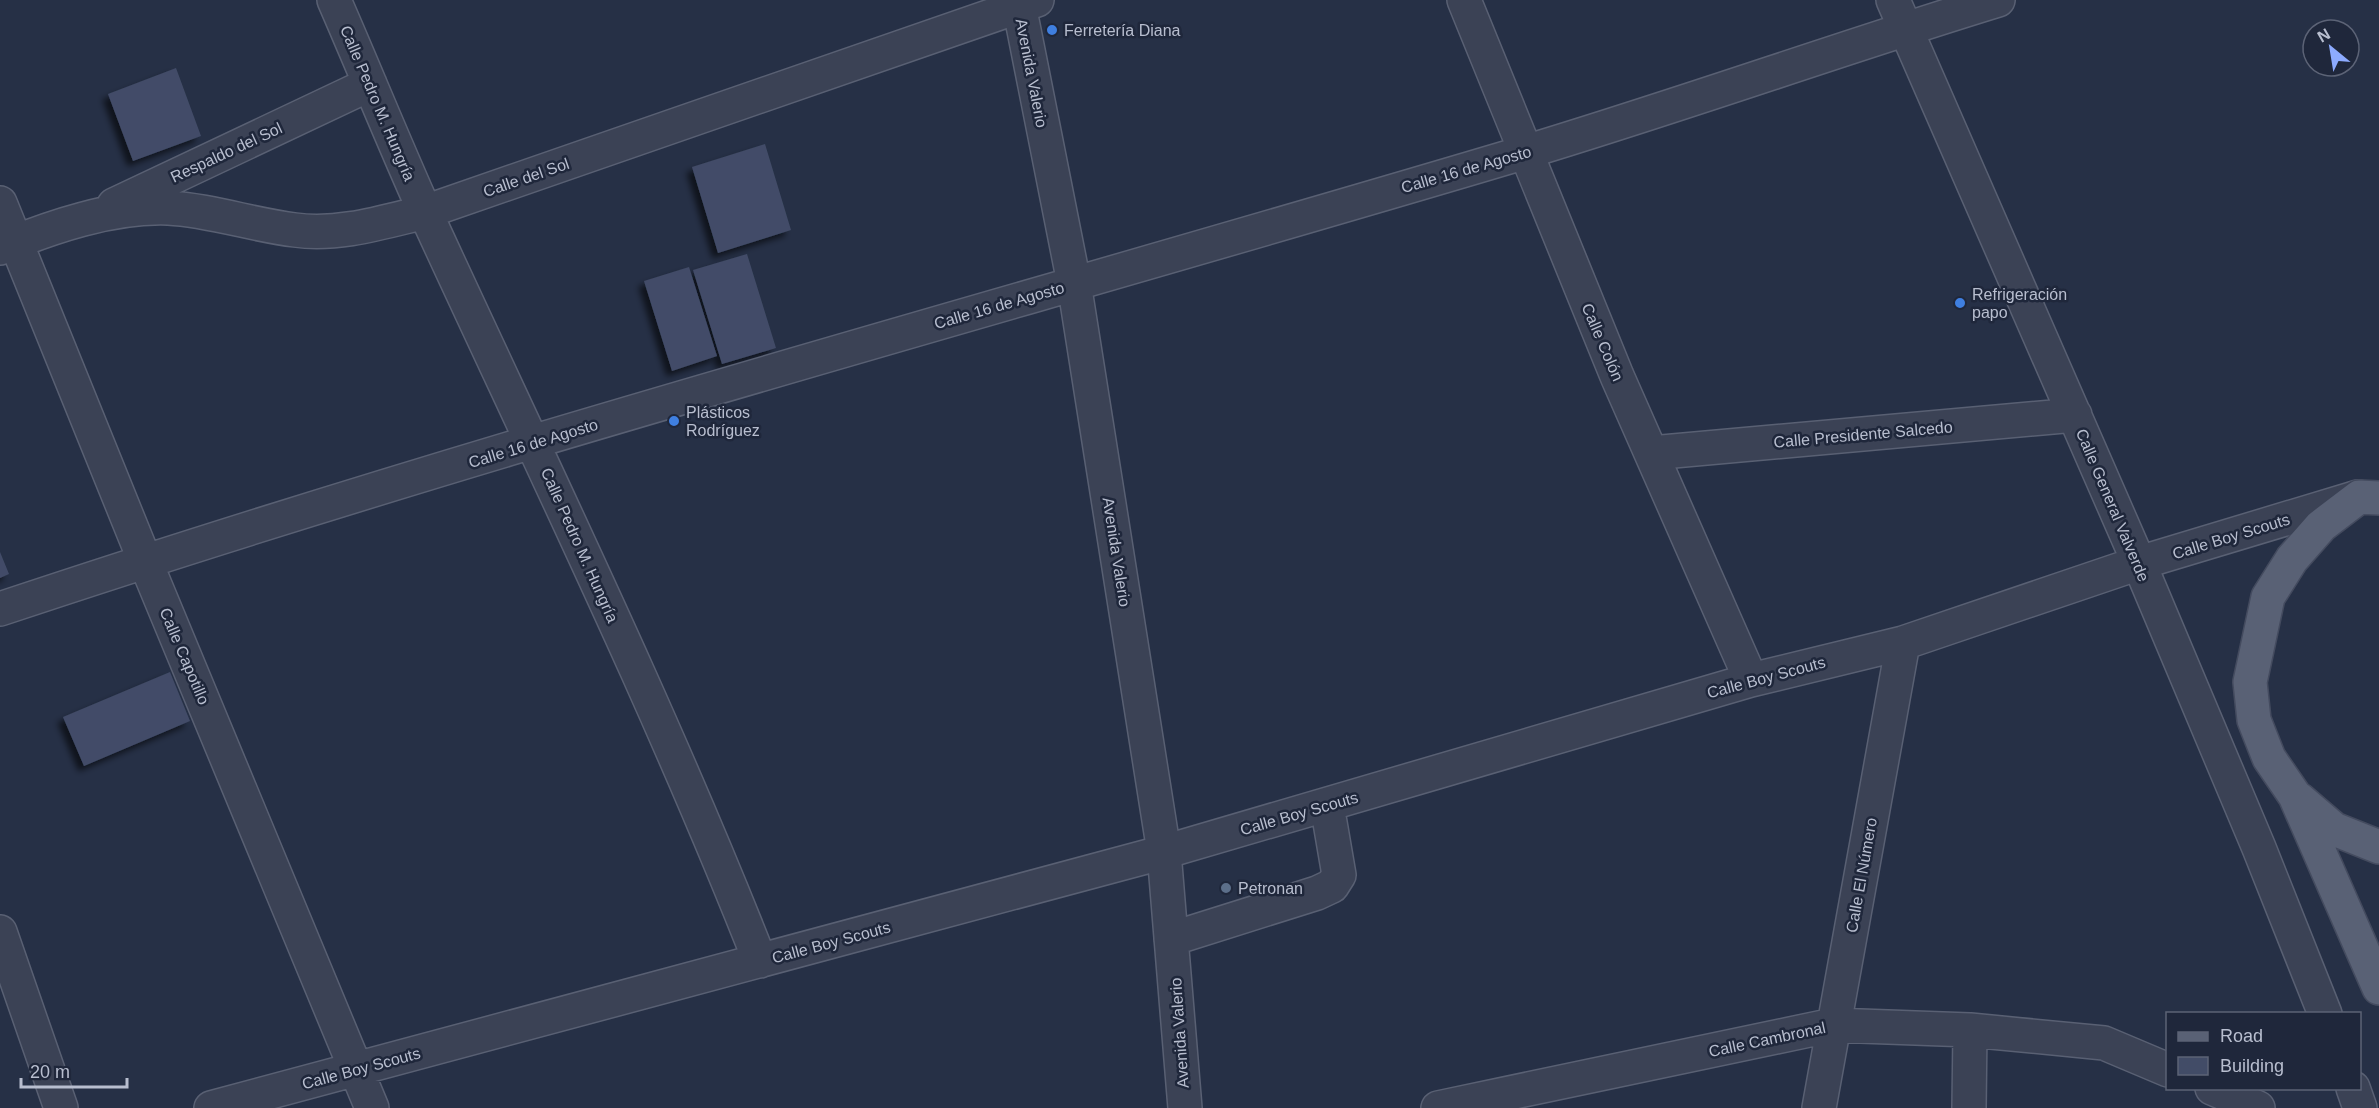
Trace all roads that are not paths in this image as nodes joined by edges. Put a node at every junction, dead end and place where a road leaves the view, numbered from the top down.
1 (334, 0) edge
2 (1464, 0) edge
3 (1998, 0) edge
4 (1025, 2) edge
5 (1899, 14) edge
6 (370, 84) junction
7 (1525, 152) junction
8 (0, 203) edge
9 (425, 212) junction
10 (82, 220) junction
11 (8, 245) edge
12 (1074, 283) junction
13 (2074, 415) junction
14 (534, 442) junction
15 (1651, 453) junction
16 (2372, 495) edge
17 (145, 561) junction
18 (2139, 563) junction
19 (0, 609) edge
20 (1903, 643) junction
21 (1750, 680) junction
22 (2295, 796) junction
23 (1327, 805) junction
24 (2379, 847) edge
25 (1164, 852) junction
26 (0, 932) edge
27 (1172, 939) junction
28 (760, 961) junction
29 (2379, 988) edge
30 (2324, 1012) edge
31 (1833, 1025) junction
32 (1970, 1030) junction
33 (358, 1069) junction
34 (2166, 1069) edge
35 (2214, 1090) edge
36 (2353, 1090) edge
37 (61, 1108) edge
38 (211, 1108) edge
39 (372, 1108) edge
40 (1185, 1108) edge
41 (1438, 1108) edge
42 (1820, 1108) edge
43 (1969, 1108) edge
44 (2258, 1108) edge
45 (2360, 1108) edge

1 - 6 street, Calle Pedro M. Hungría
2 - 7 street, Calle Colón
3 - 5 street, Calle 16 de Agosto
4 - 9 street, Calle del Sol
4 - 12 street, Avenida Valerio
5 - 7 street, Calle 16 de Agosto
5 - 13 street, Calle General Valverde
6 - 9 street, Calle Pedro M. Hungría
6 - 10 street, Respaldo del Sol
7 - 12 street, Calle 16 de Agosto
7 - 15 street, Calle Colón
8 - 11 street, Calle Capotillo
9 - 10 street, Calle del Sol
9 - 14 street, Calle Pedro M. Hungría
10 - 11 street, Calle del Sol
11 - 17 street, Calle Capotillo
12 - 14 street, Calle 16 de Agosto
12 - 25 street, Avenida Valerio
13 - 15 street, Calle Presidente Salcedo
13 - 18 street, Calle General Valverde
14 - 17 street, Calle 16 de Agosto
14 - 28 street, Calle Pedro M. Hungría
15 - 21 street, Calle Colón
16 - 18 street, Calle Boy Scouts
16 - 22 main road
17 - 19 street, Calle 16 de Agosto
17 - 33 street, Calle Capotillo
18 - 20 street, Calle Boy Scouts
18 - 30 street, Calle General Valverde
20 - 21 street, Calle Boy Scouts
20 - 31 street, Calle El Número
21 - 23 street, Calle Boy Scouts
22 - 24 main road
22 - 29 main road
23 - 25 street, Calle Boy Scouts
23 - 27 street
25 - 27 street, Avenida Valerio
25 - 28 street, Calle Boy Scouts
26 - 37 street
27 - 40 street, Avenida Valerio
28 - 33 street, Calle Boy Scouts
31 - 32 street, Calle Cambronal
31 - 41 street, Calle Cambronal
31 - 42 street, Calle El Número
32 - 34 street, Calle Cambronal
32 - 43 street
33 - 38 street, Calle Boy Scouts
33 - 39 street, Calle Capotillo
35 - 44 street
36 - 45 street

